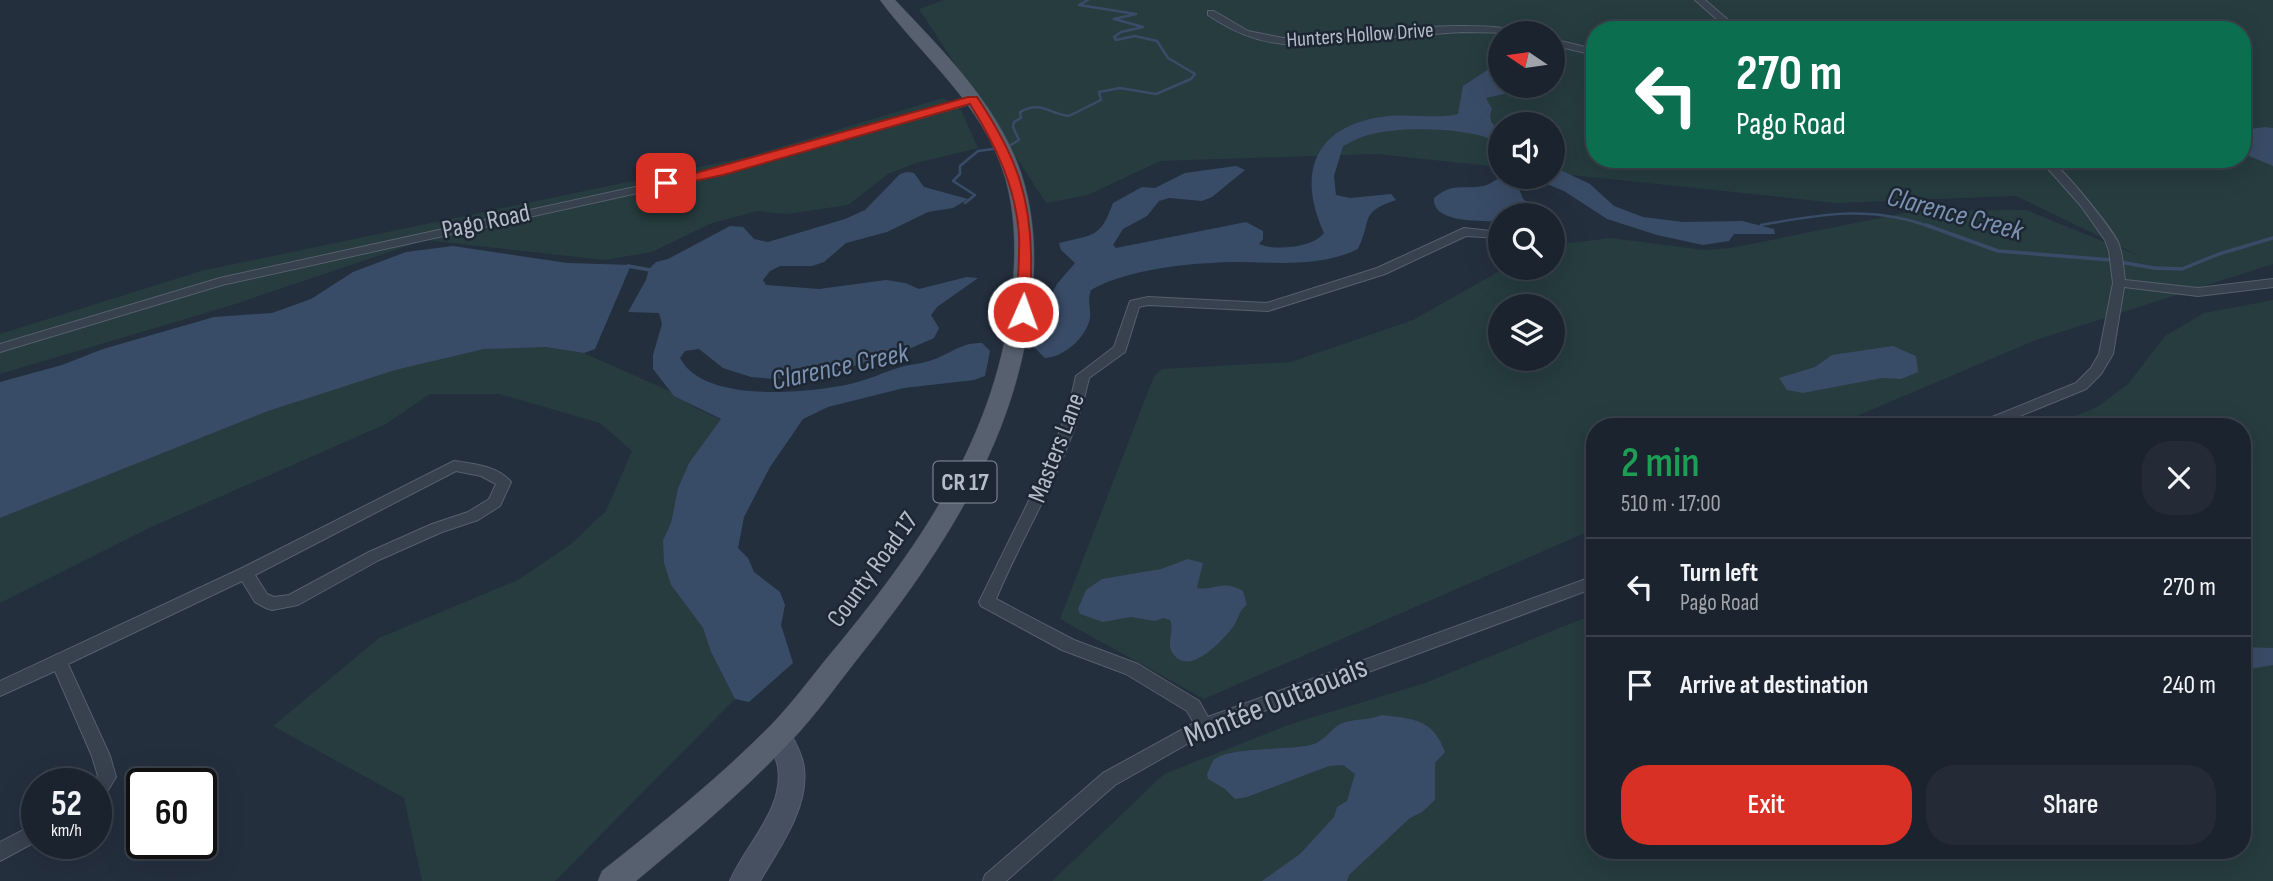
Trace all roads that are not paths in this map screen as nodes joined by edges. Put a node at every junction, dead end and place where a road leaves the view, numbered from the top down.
1 (887, 0) edge
2 (1700, 0) edge
3 (1211, 13) dead end
4 (1724, 21) edge
5 (1488, 31) edge
6 (1565, 45) edge
7 (1586, 50) edge
8 (972, 100) junction
9 (2053, 168) edge
10 (1488, 234) edge
11 (2119, 277) junction
12 (2273, 283) edge
13 (0, 348) edge
14 (2002, 418) edge
15 (245, 573) junction
16 (1586, 585) edge
17 (58, 662) junction
18 (0, 688) edge
19 (1204, 726) junction
20 (779, 736) junction
21 (104, 768) edge
22 (21, 840) edge
23 (0, 852) edge
24 (613, 881) edge
25 (744, 881) edge
26 (992, 881) edge

1 - 8 main road, County Road 17 / CR 17
2 - 4 street
3 - 5 street, Hunters Hollow Drive
6 - 7 street
8 - 13 street, Pago Road
8 - 20 main road, County Road 17 / CR 17
9 - 11 street
10 - 19 street, Masters Lane
11 - 12 street
11 - 14 street
15 - 15 street
15 - 17 street
16 - 19 street, Montée Outaouais
17 - 18 street
17 - 21 street
19 - 26 street, Montée Outaouais
20 - 24 main road, County Road 17 / CR 17
20 - 25 main road
22 - 23 street

